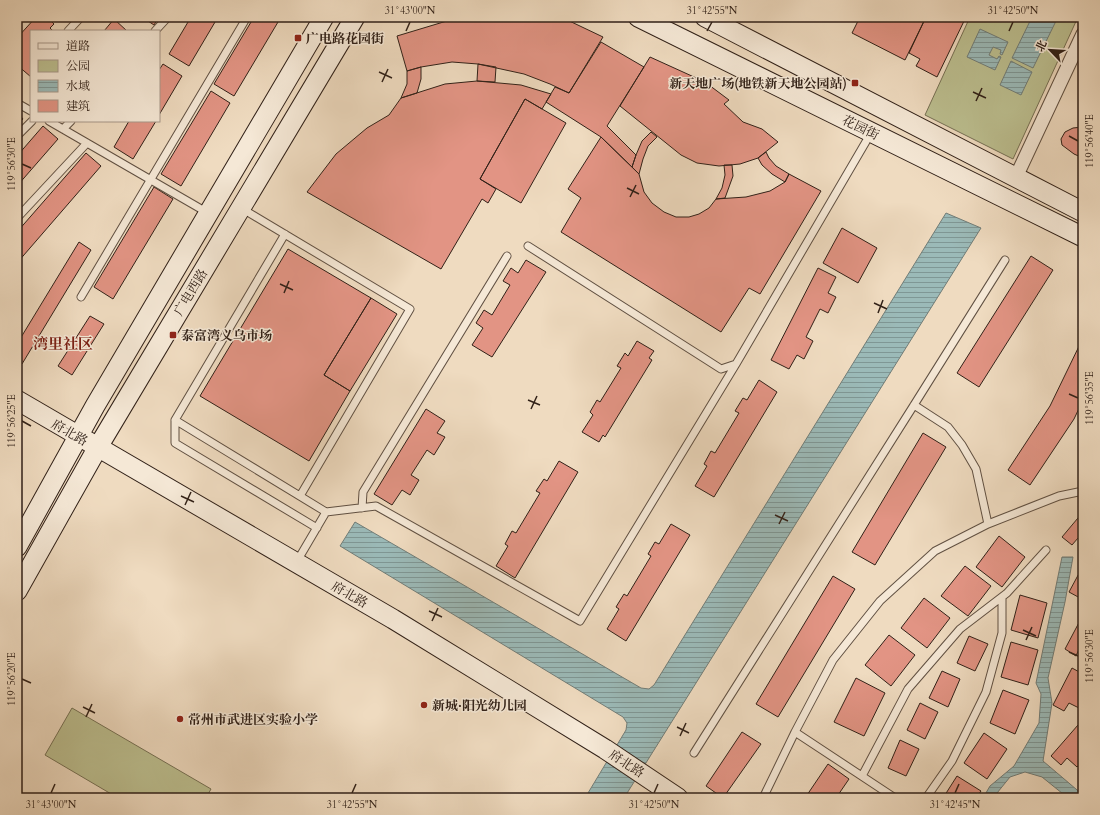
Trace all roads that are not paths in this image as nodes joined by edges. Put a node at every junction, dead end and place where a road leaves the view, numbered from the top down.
1 (81, 17) edge
2 (168, 17) edge
3 (247, 17) edge
4 (324, 17) edge
5 (355, 17) edge
6 (638, 17) edge
7 (705, 17) edge
8 (69, 30) edge
9 (156, 30) edge
10 (1083, 34) edge
11 (17, 103) edge
12 (30, 110) edge
13 (31, 122) edge
14 (51, 122) edge
15 (70, 122) edge
16 (63, 129) junction
17 (872, 133) junction
18 (17, 136) edge
19 (86, 143) junction
20 (1016, 177) junction
21 (150, 180) junction
22 (241, 208) junction
23 (1083, 212) edge
24 (208, 213) junction
25 (17, 218) edge
26 (285, 234) junction
27 (1083, 237) edge
28 (528, 246) dead end
29 (507, 256) dead end
30 (1005, 260) dead end
31 (81, 297) dead end
32 (736, 364) junction
33 (17, 400) edge
34 (914, 406) junction
35 (175, 420) junction
36 (79, 436) junction
37 (98, 447) junction
38 (1083, 491) edge
39 (300, 496) junction
40 (362, 508) junction
41 (326, 512) junction
42 (988, 524) junction
43 (317, 528) junction
44 (17, 547) edge
45 (1046, 550) dead end
46 (296, 563) junction
47 (17, 591) edge
48 (1002, 598) junction
49 (795, 732) junction
50 (694, 753) dead end
51 (862, 776) junction
52 (678, 798) edge
53 (763, 798) edge
54 (894, 798) edge
55 (926, 798) edge

1 - 8 lane
2 - 9 lane
3 - 21 lane
4 - 24 main road, 广电西路
5 - 22 main road, 广电西路
6 - 17 main road, 花园街
7 - 20 main road, 花园街
10 - 20 street
11 - 12 lane
13 - 18 lane
14 - 16 lane
15 - 16 lane
16 - 19 lane
17 - 27 main road, 花园街
17 - 32 lane
19 - 21 lane
19 - 25 lane
20 - 23 main road, 花园街
21 - 24 lane
21 - 31 lane
22 - 26 lane
22 - 37 main road, 广电西路
24 - 36 main road, 广电西路
26 - 35 lane
26 - 39 lane
28 - 32 lane
29 - 40 lane
30 - 34 lane
32 - 40 lane
33 - 36 main road, 府北路
34 - 42 lane
34 - 50 lane
35 - 39 lane
35 - 43 lane
36 - 37 main road, 府北路
36 - 44 main road, 广电西路
37 - 46 main road, 府北路
37 - 47 main road, 广电西路
38 - 42 lane
39 - 41 lane
40 - 41 lane
41 - 43 lane
42 - 49 lane
43 - 46 lane
45 - 48 lane
46 - 52 main road, 府北路
48 - 51 lane
48 - 55 lane
49 - 51 lane
49 - 53 lane
51 - 54 lane

